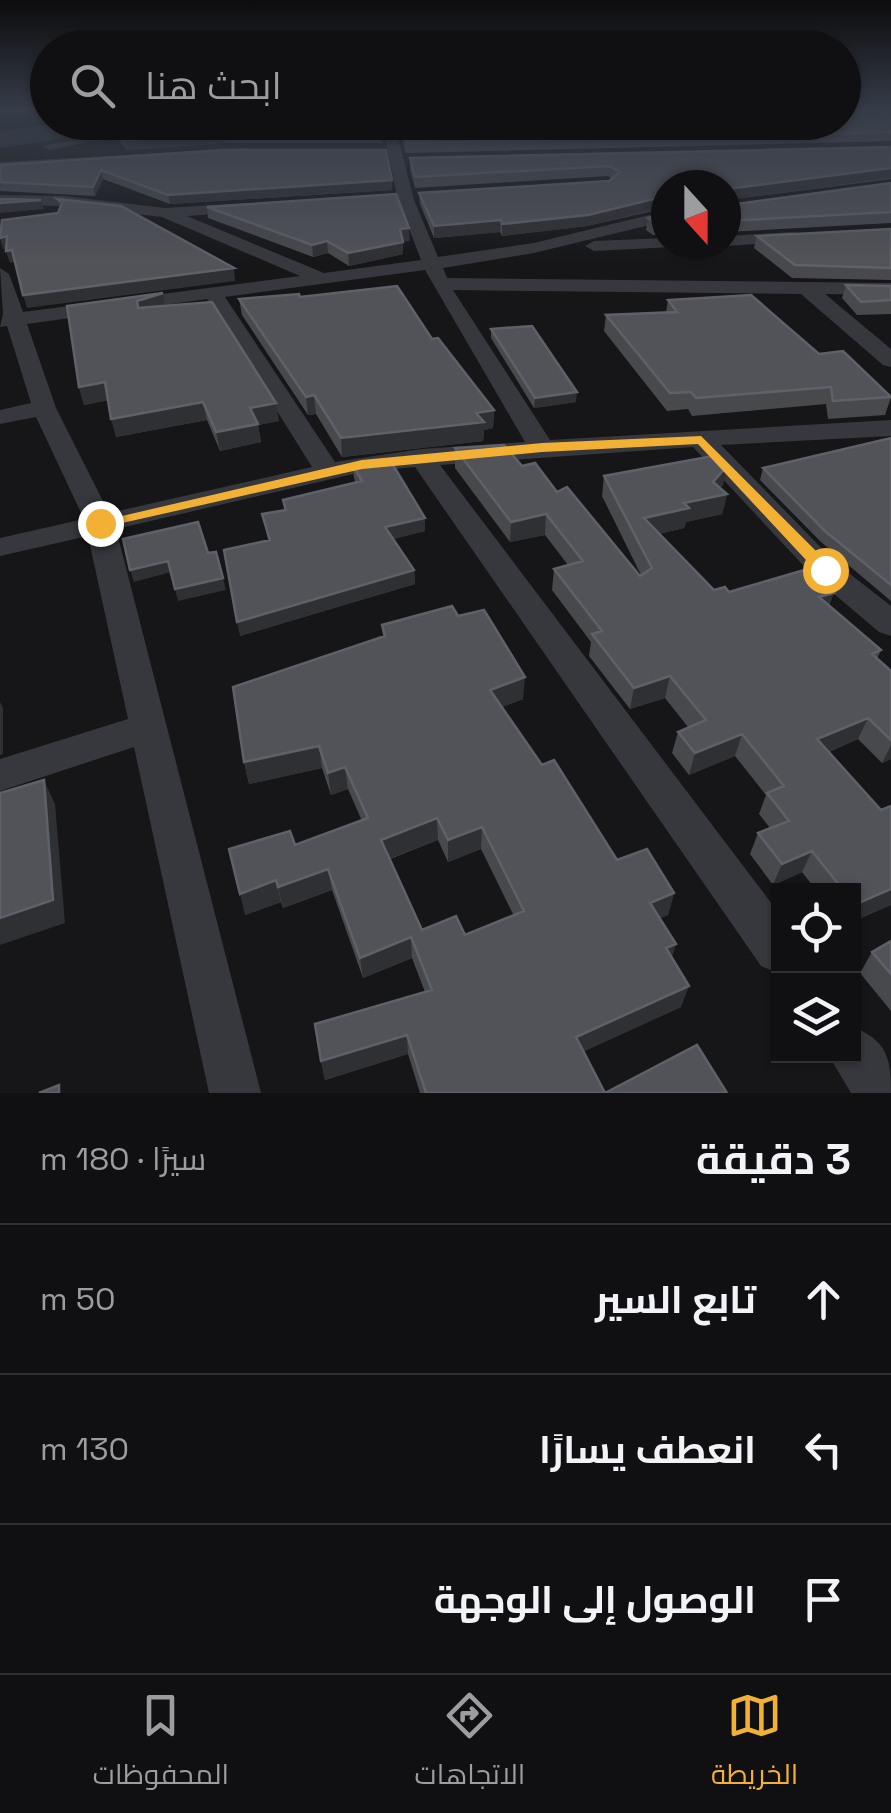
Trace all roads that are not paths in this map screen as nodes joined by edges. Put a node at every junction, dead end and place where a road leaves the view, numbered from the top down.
1 (83, 160) edge
2 (398, 160) edge
3 (0, 166) edge
4 (424, 198) edge
5 (0, 200) edge
6 (406, 200) junction
7 (386, 201) edge
8 (268, 207) edge
9 (143, 212) junction
10 (165, 213) junction
11 (651, 214) edge
12 (30, 219) edge
13 (818, 236) edge
14 (741, 240) edge
15 (651, 244) edge
16 (534, 248) junction
17 (0, 274) edge
18 (436, 274) junction
19 (320, 277) junction
20 (806, 288) junction
21 (891, 289) edge
22 (213, 293) junction
23 (7, 320) edge
24 (891, 360) edge
25 (44, 408) junction
26 (0, 417) edge
27 (891, 428) edge
28 (701, 440) junction
29 (542, 448) junction
30 (421, 457) junction
31 (328, 470) junction
32 (100, 523) junction
33 (0, 546) edge
34 (891, 624) edge
35 (150, 727) junction
36 (0, 775) edge
37 (771, 940) edge
38 (861, 1063) edge
39 (235, 1093) edge
40 (882, 1093) edge

1 - 3 street
2 - 6 street
4 - 6 street
5 - 9 street
6 - 7 street
6 - 18 street
8 - 10 street
9 - 10 street
9 - 12 street
10 - 19 street
11 - 16 street
13 - 14 street
15 - 16 street
16 - 18 street
17 - 23 street
18 - 19 street
18 - 20 street
18 - 29 street
19 - 22 street
20 - 21 street
20 - 24 street
22 - 23 street
22 - 31 street
23 - 25 street
25 - 26 street
25 - 32 street
27 - 28 street
28 - 29 street
28 - 34 street
29 - 30 street
30 - 31 street
30 - 37 street
31 - 32 street
32 - 33 street
32 - 35 street
35 - 36 street
35 - 39 street
38 - 40 street

